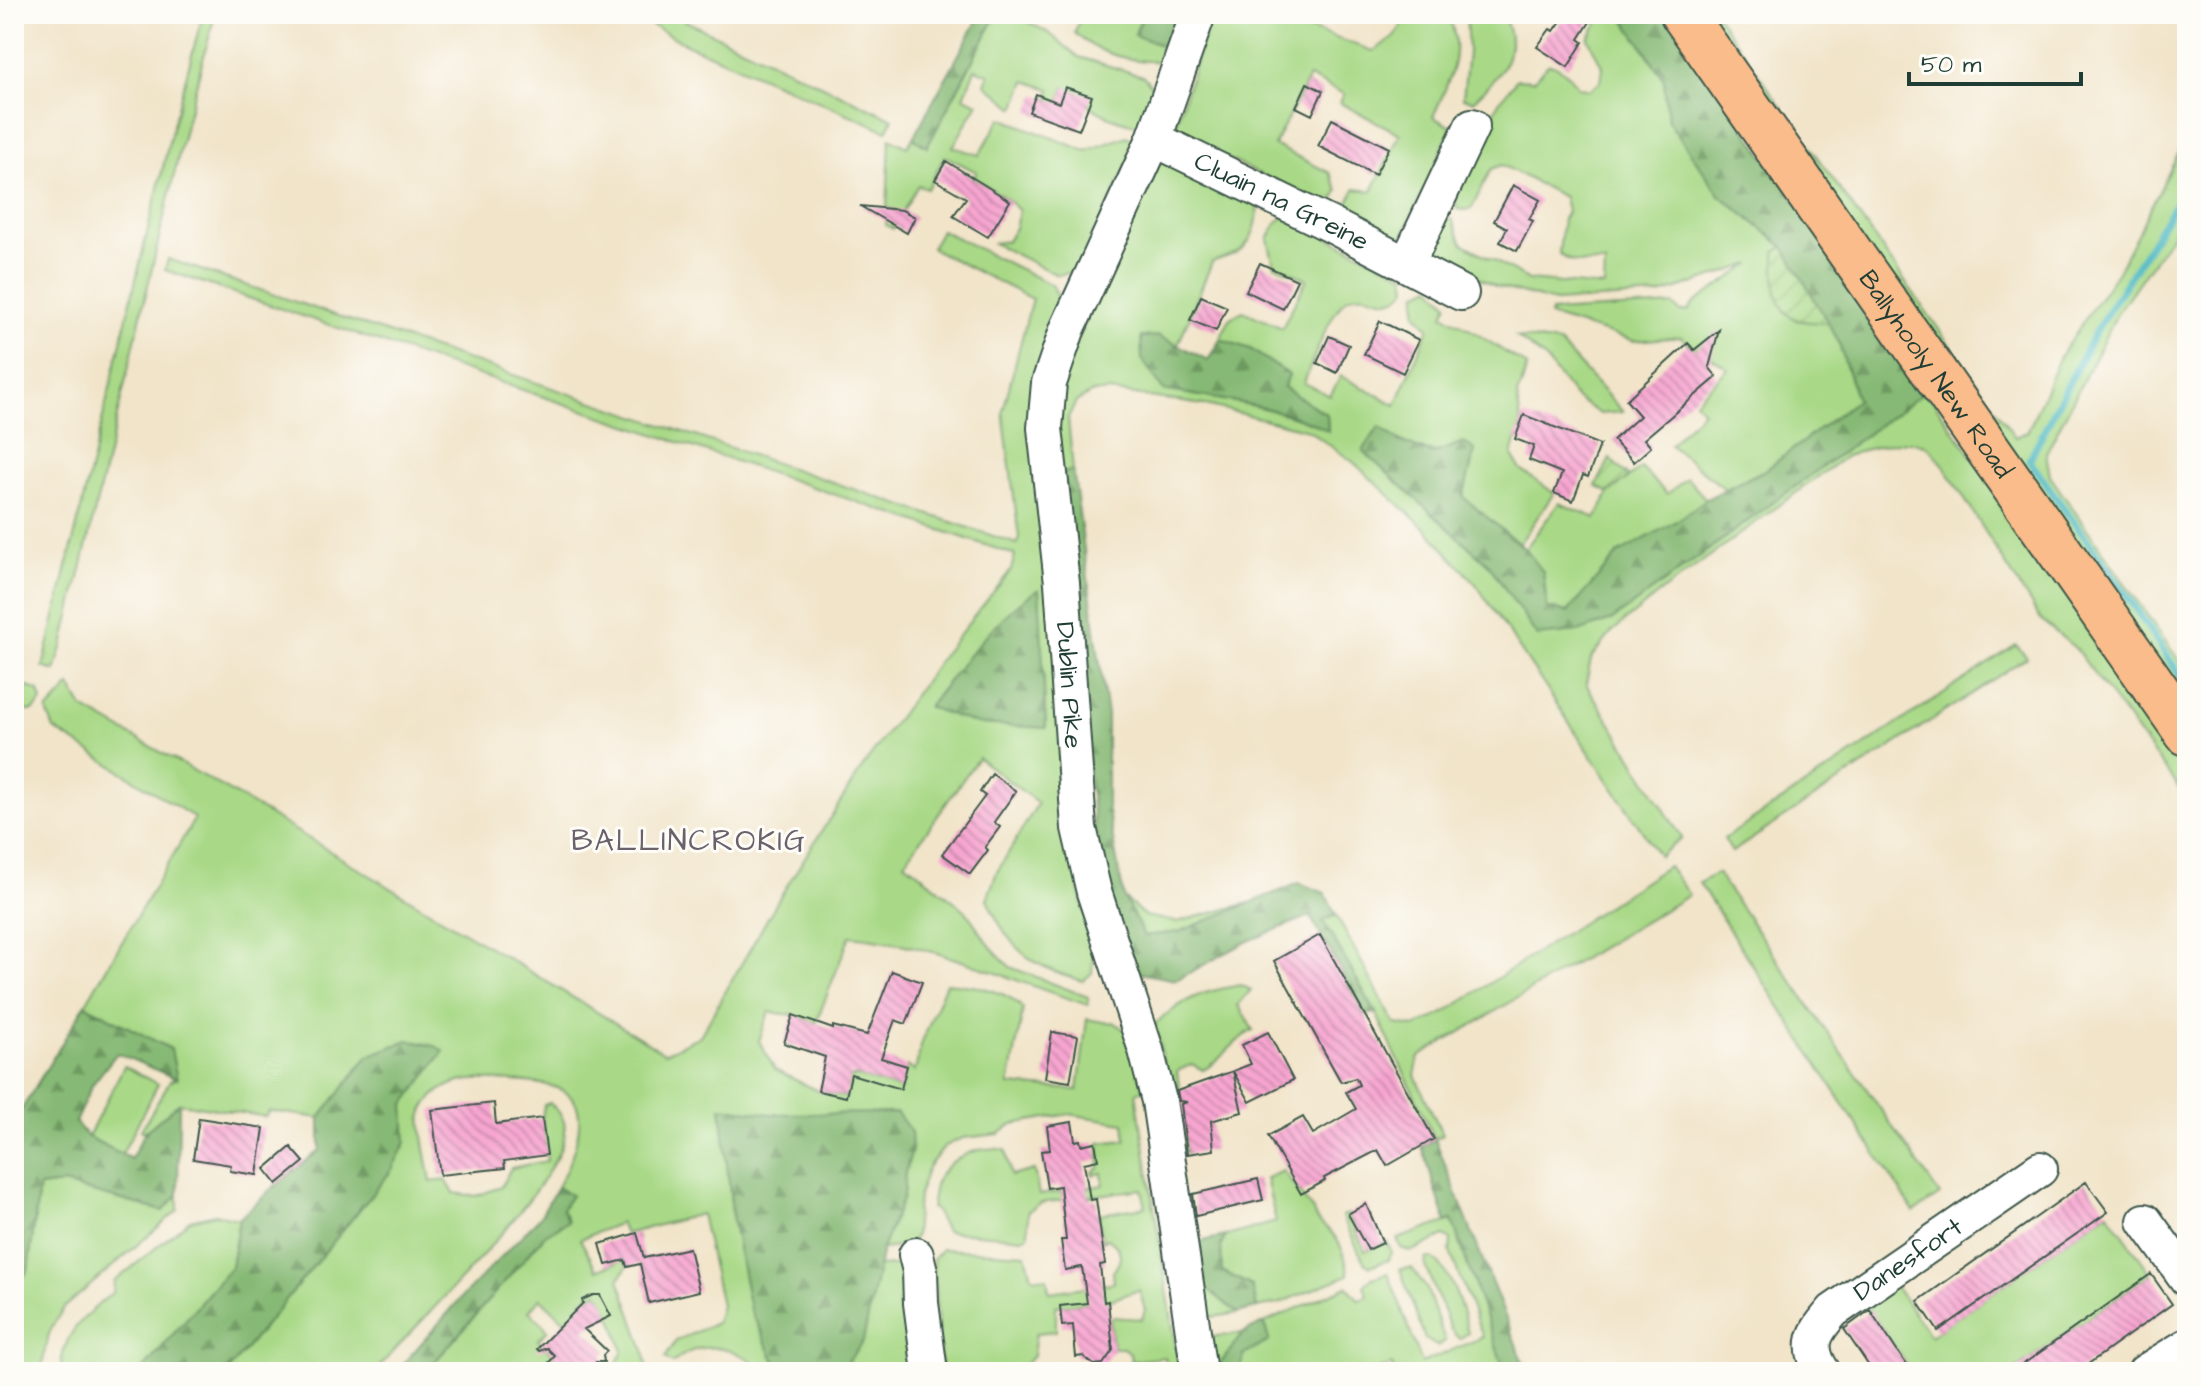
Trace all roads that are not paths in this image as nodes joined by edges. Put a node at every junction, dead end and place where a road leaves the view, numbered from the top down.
1 (1198, 14) edge
2 (1683, 14) edge
3 (1472, 126) dead end
4 (1154, 139) junction
5 (1407, 264) junction
6 (1461, 293) dead end
7 (2187, 733) edge
8 (2040, 1169) dead end
9 (2145, 1221) dead end
10 (916, 1255) dead end
11 (2187, 1279) edge
12 (2187, 1346) edge
13 (930, 1372) edge
14 (1199, 1372) edge
15 (1823, 1372) edge
16 (2145, 1372) edge

1 - 4 street, Dublin Pike
2 - 7 main road, Ballyhooly New Road
3 - 5 street
4 - 5 street, Cluain na Greine
4 - 14 street, Dublin Pike
5 - 6 street, Cluain na Greine
8 - 15 street, Danesfort
9 - 11 street
10 - 13 street
12 - 16 street

